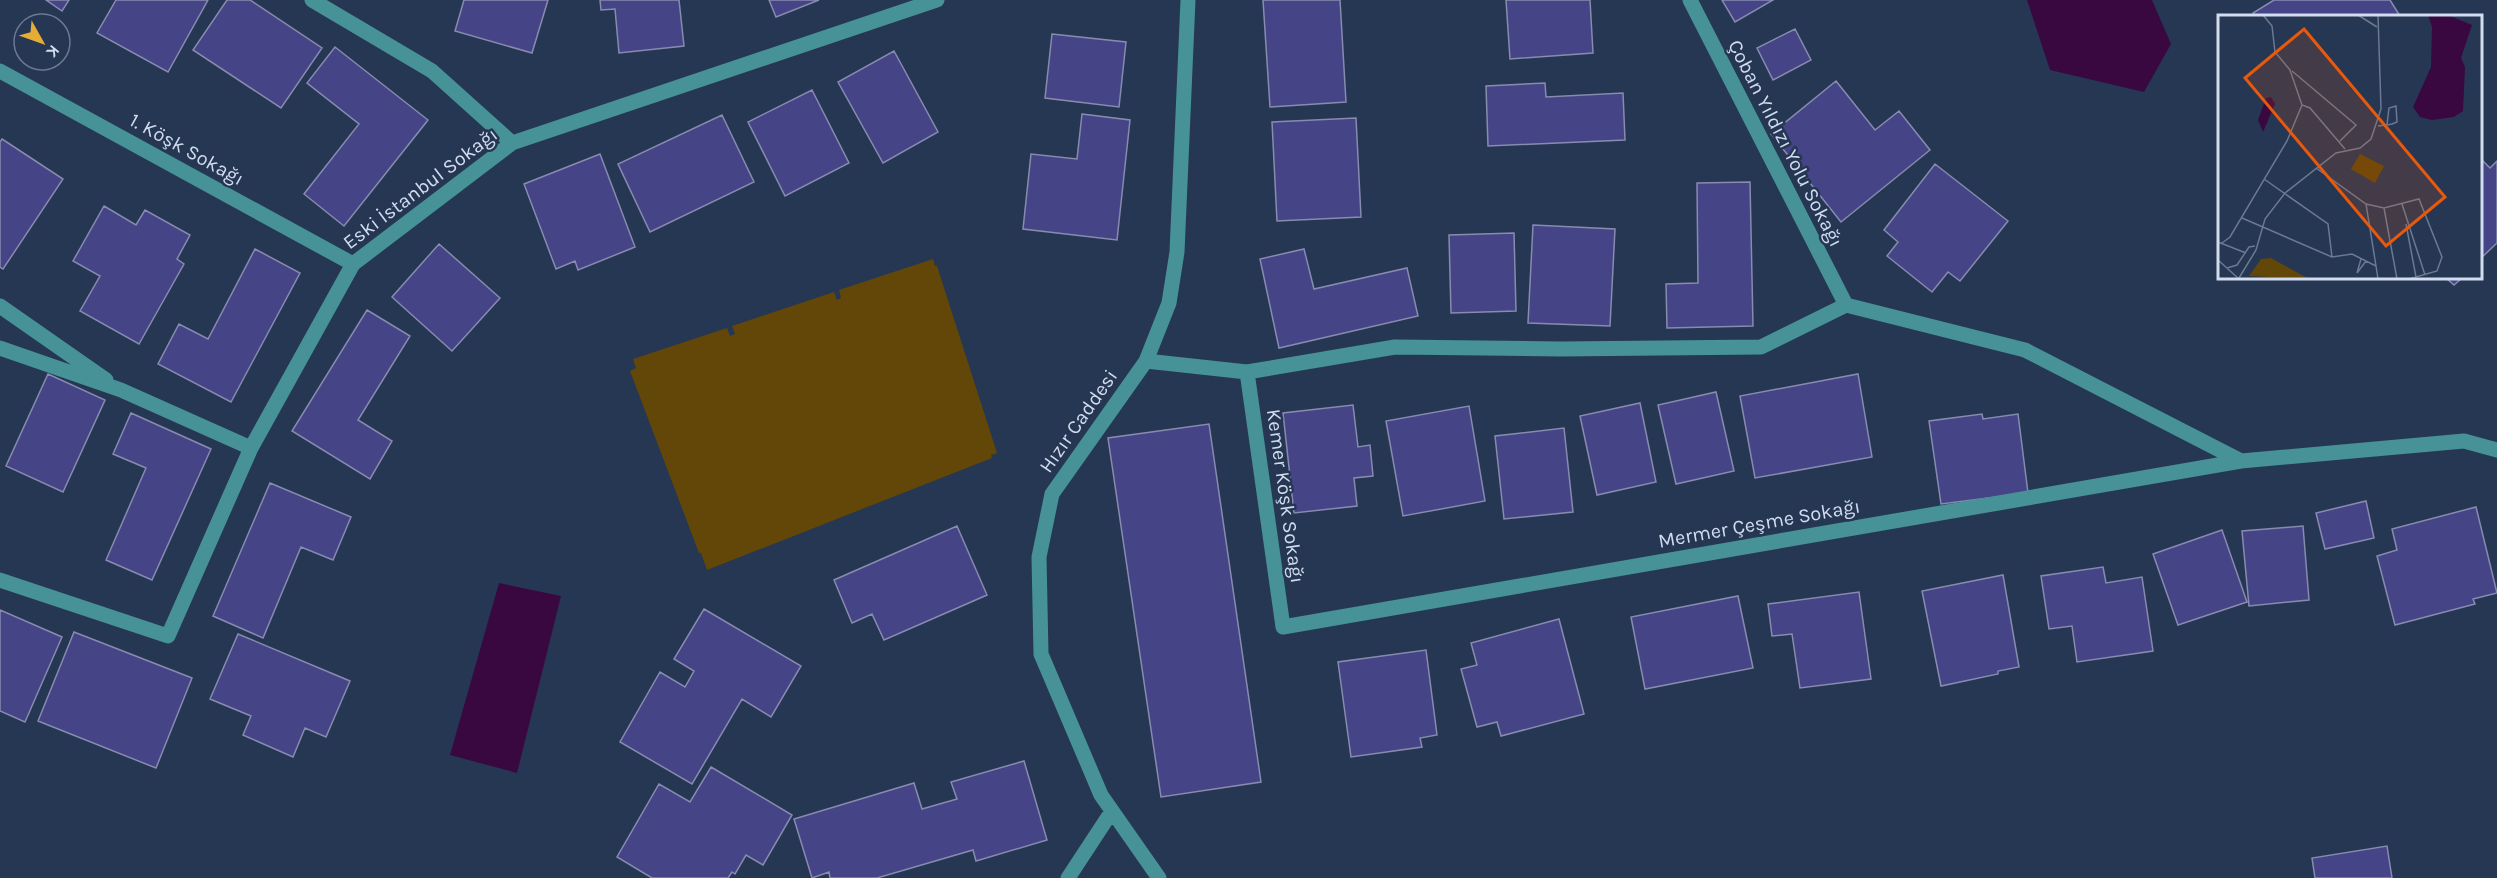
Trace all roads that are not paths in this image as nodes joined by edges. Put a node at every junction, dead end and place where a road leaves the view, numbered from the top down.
1 (312, 0) edge
2 (937, 0) edge
3 (1188, 0) edge
4 (1689, 0) edge
5 (0, 71) edge
6 (512, 143) junction
7 (353, 264) junction
8 (1846, 305) junction
9 (0, 306) edge
10 (0, 348) edge
11 (1146, 361) junction
12 (1247, 372) junction
13 (121, 390) junction
14 (250, 448) junction
15 (2497, 450) edge
16 (2241, 461) junction
17 (0, 580) edge
18 (1284, 627) joint
19 (1112, 812) junction
20 (1068, 878) edge
21 (1158, 878) edge

1 - 6 street
2 - 6 street, Eski İstanbul Sokağı
3 - 11 street, Hızır Caddesi
4 - 8 street, Çoban Yıldızı Yolu Sokağı
5 - 7 street, 1. Köşk Sokağı
6 - 7 street, Eski İstanbul Sokağı
7 - 14 street, Eski İstanbul Sokağı
8 - 12 street
8 - 16 street
9 - 13 street
10 - 13 street
11 - 12 street
11 - 19 street, Hızır Caddesi
12 - 18 street, Kemer Köşk Sokağı
13 - 14 street
14 - 17 street, Eski İstanbul Sokağı
15 - 16 street, Mermer Çeşme Sokağı
16 - 18 street, Mermer Çeşme Sokağı
19 - 20 street
19 - 21 street, Hızır Caddesi

